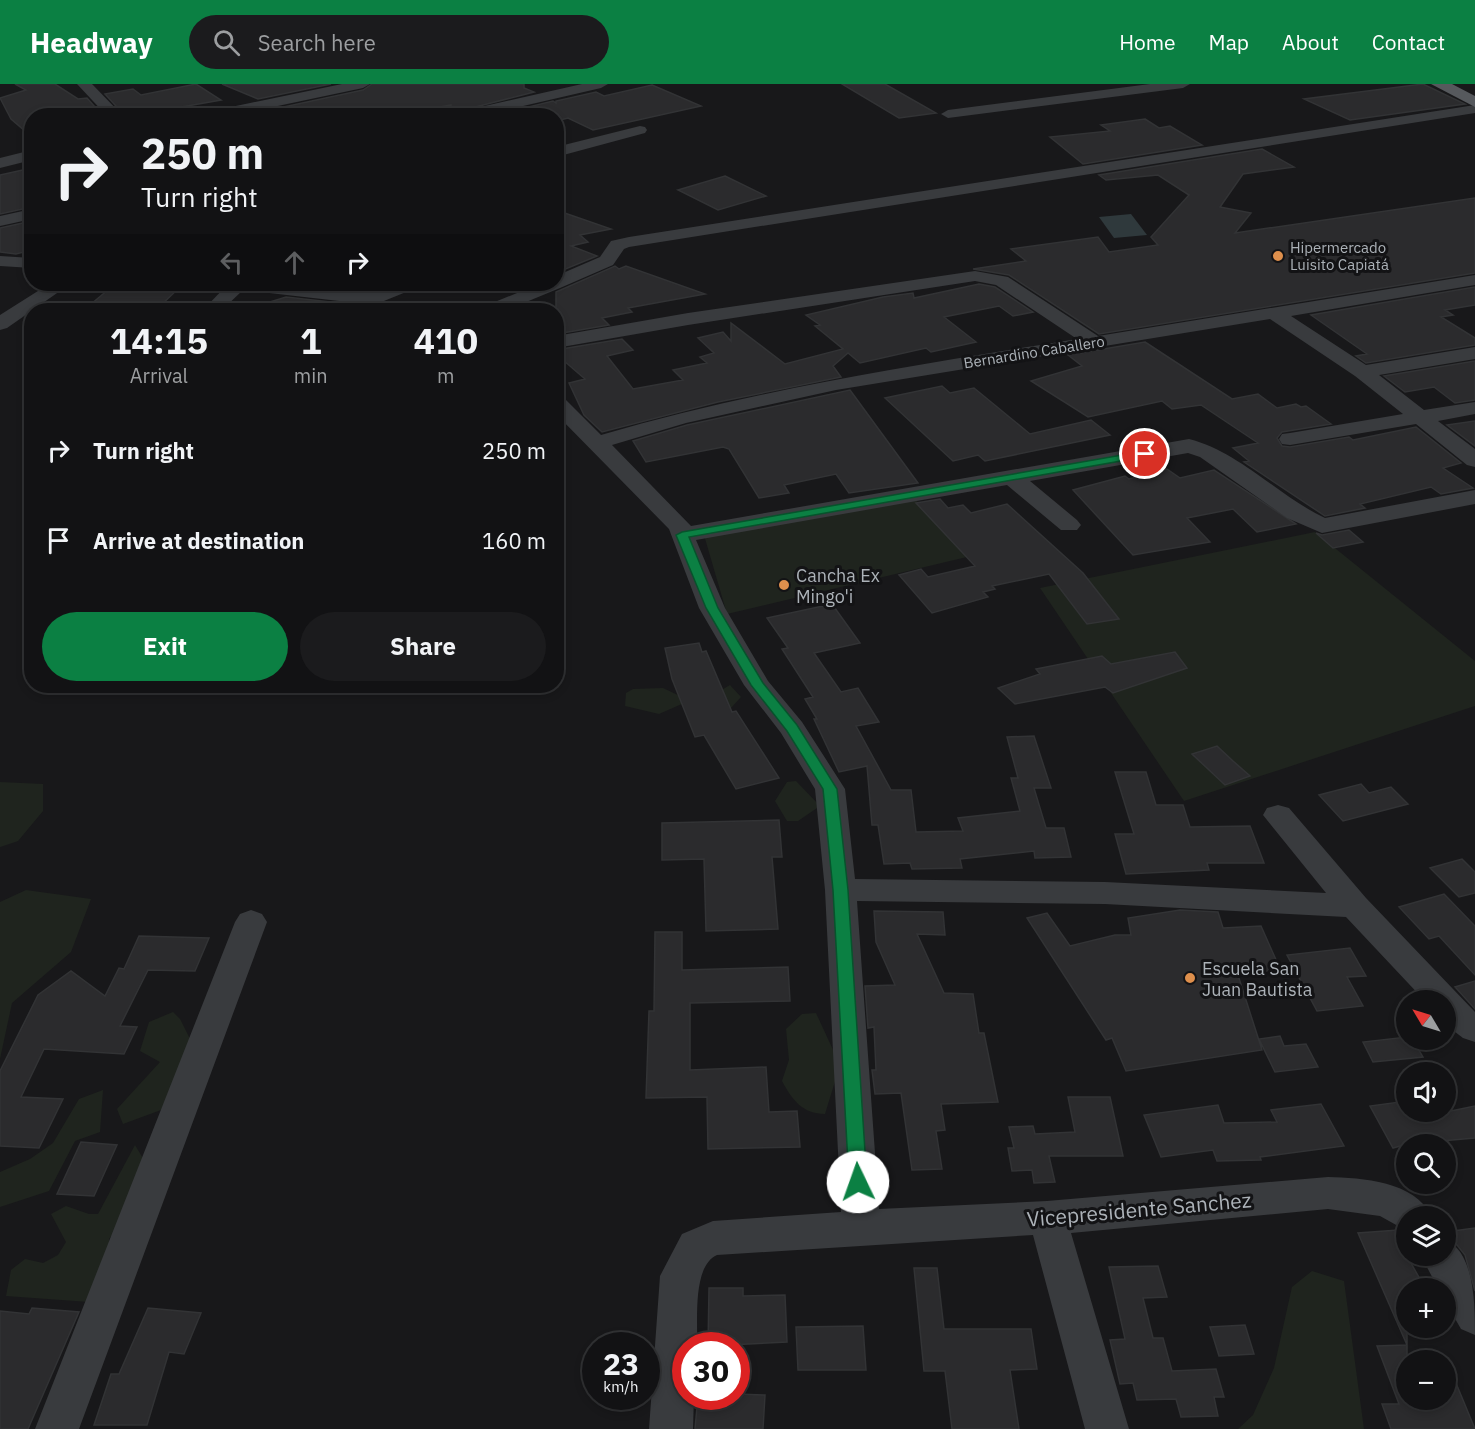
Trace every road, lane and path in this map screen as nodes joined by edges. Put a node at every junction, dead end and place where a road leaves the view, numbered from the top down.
1 (84, 84) edge
2 (363, 84) edge
3 (600, 84) edge
4 (1183, 84) edge
5 (1439, 84) edge
6 (1475, 102) edge
7 (108, 108) edge
8 (268, 108) edge
9 (494, 108) edge
10 (1475, 109) edge
11 (948, 114) dead end
12 (640, 130) dead end
13 (564, 150) edge
14 (24, 157) edge
15 (0, 163) edge
16 (24, 216) edge
17 (0, 222) edge
18 (0, 261) edge
19 (24, 262) edge
20 (564, 279) edge
21 (1475, 280) edge
22 (50, 291) edge
23 (232, 291) edge
24 (286, 291) edge
25 (400, 291) edge
26 (538, 291) edge
27 (29, 303) edge
28 (219, 303) edge
29 (367, 303) edge
30 (384, 303) edge
31 (512, 303) edge
32 (0, 305) edge
33 (24, 305) edge
34 (24, 306) edge
35 (1274, 313) junction
36 (0, 324) edge
37 (564, 341) edge
38 (1096, 343) junction
39 (1475, 353) edge
40 (1362, 372) junction
41 (1475, 408) edge
42 (564, 409) edge
43 (1419, 417) junction
44 (1290, 439) dead end
45 (597, 444) junction
46 (1475, 459) edge
47 (1012, 477) junction
48 (1475, 496) edge
49 (1069, 525) dead end
50 (682, 535) junction
51 (1278, 815) dead end
52 (841, 890) junction
53 (1355, 906) junction
54 (251, 922) dead end
55 (1434, 990) edge
56 (1456, 1014) edge
57 (1475, 1029) edge
58 (1399, 1206) edge
59 (1047, 1218) junction
60 (861, 1227) junction
61 (1447, 1266) edge
62 (1475, 1316) edge
63 (57, 1429) edge
64 (671, 1429) edge
65 (1107, 1429) edge

1 - 7 street
2 - 8 street
3 - 9 street
4 - 11 street
5 - 6 main road
10 - 20 street
12 - 13 street
14 - 15 street
16 - 17 street
18 - 19 street
21 - 35 street, Bernardino Caballero
22 - 27 street
23 - 28 street
24 - 29 street
25 - 30 street
26 - 31 street
32 - 33 street
34 - 36 street
35 - 38 street, Bernardino Caballero
35 - 40 street
37 - 38 street
38 - 45 street, Bernardino Caballero
39 - 40 street
40 - 43 street
41 - 43 street
42 - 45 street
43 - 44 street
43 - 46 street
45 - 50 street
47 - 48 street
47 - 49 street
47 - 50 street
50 - 52 street
51 - 53 street
52 - 53 street
52 - 60 street
53 - 55 street
54 - 63 street
56 - 57 street
58 - 59 street, Vicepresidente Sanchez
59 - 60 street, Vicepresidente Sanchez
59 - 65 street
60 - 64 street, Vicepresidente Sanchez
61 - 62 street

